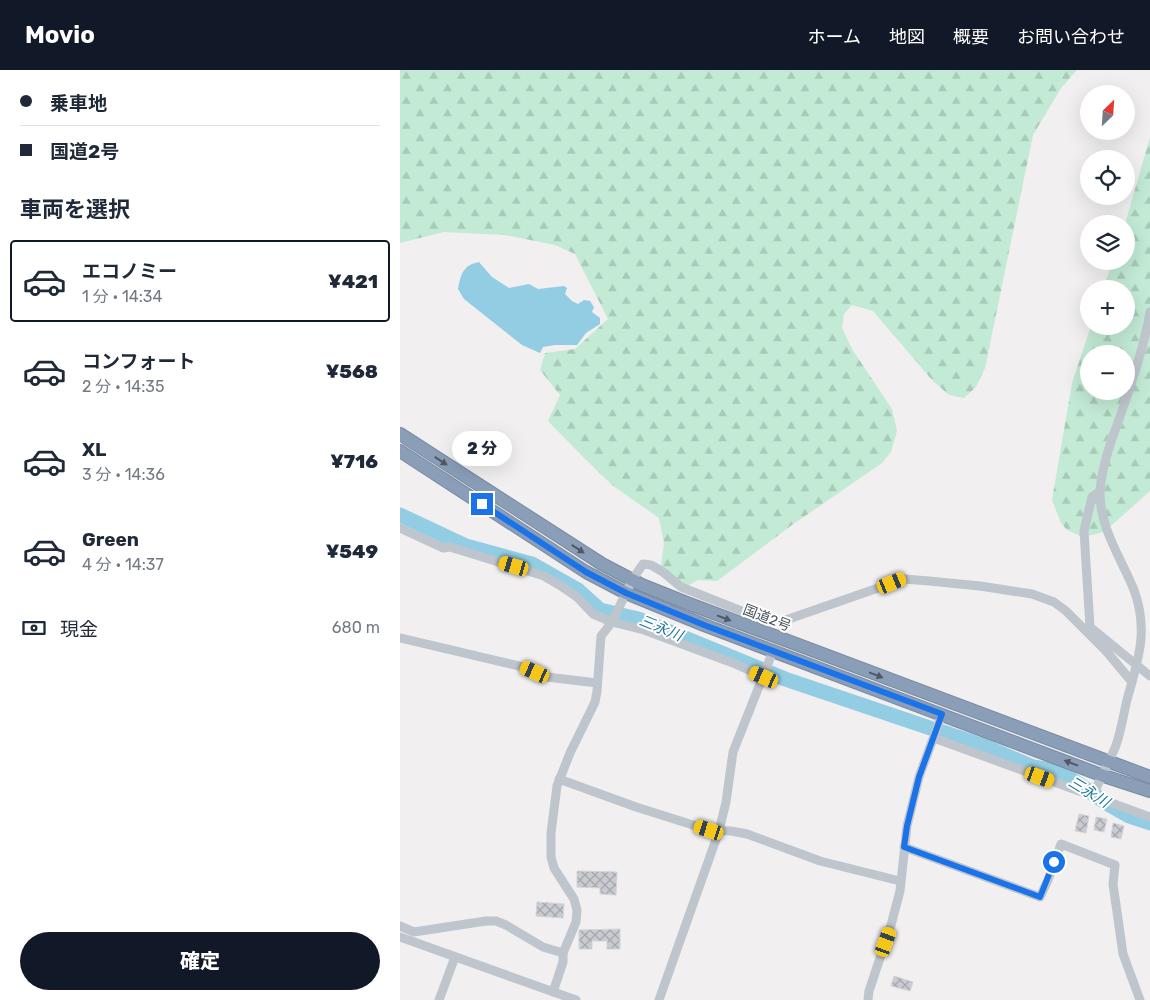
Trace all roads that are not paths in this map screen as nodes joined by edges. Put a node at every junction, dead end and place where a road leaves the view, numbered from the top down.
1 (1150, 312) edge
2 (400, 434) edge
3 (400, 451) edge
4 (1100, 491) junction
5 (400, 528) edge
6 (632, 580) junction
7 (624, 598) junction
8 (613, 620) junction
9 (400, 638) edge
10 (1110, 648) junction
11 (771, 656) junction
12 (1138, 666) junction
13 (765, 675) junction
14 (1150, 676) edge
15 (1132, 682) junction
16 (597, 683) junction
17 (942, 714) junction
18 (934, 738) junction
19 (1108, 762) junction
20 (1101, 775) junction
21 (1150, 777) edge
22 (559, 779) junction
23 (1150, 792) edge
24 (1093, 796) junction
25 (1150, 817) edge
26 (720, 831) junction
27 (904, 847) junction
28 (900, 881) junction
29 (400, 926) edge
30 (400, 937) edge
31 (413, 937) junction
32 (563, 953) junction
33 (455, 957) junction
34 (553, 992) junction
35 (1150, 997) edge
36 (440, 1000) edge
37 (576, 1000) edge
38 (659, 1000) edge
39 (868, 1000) edge
40 (1141, 1000) edge

1 - 4 street
2 -> 6 highway, 国道2号
3 - 7 highway, 国道2号
4 - 10 street
4 - 12 street
5 - 8 street
6 - 7 street
6 - 10 street
6 -> 19 highway, 国道2号
7 - 8 street
7 - 11 highway, 国道2号
8 - 13 street
8 - 16 street
9 - 16 street
10 - 12 street
10 - 15 street
11 - 13 street
11 - 17 highway, 国道2号
12 - 14 street
12 - 15 street
13 - 26 street
15 - 19 street
16 - 22 street
17 - 18 street
20 -> 17 highway, 国道2号
18 - 24 street
18 - 27 street
19 - 20 street
19 - 21 highway, 国道2号
20 - 23 highway, 国道2号
20 - 24 street
22 - 26 street
22 - 32 street
24 - 25 street
26 - 28 street
26 - 38 street
27 - 28 street
27 - 40 street
28 - 39 street
29 - 31 street
30 - 31 street
31 - 32 street
31 - 33 street
32 - 34 street
33 - 34 street
33 - 36 street
34 - 37 street
35 - 40 street

